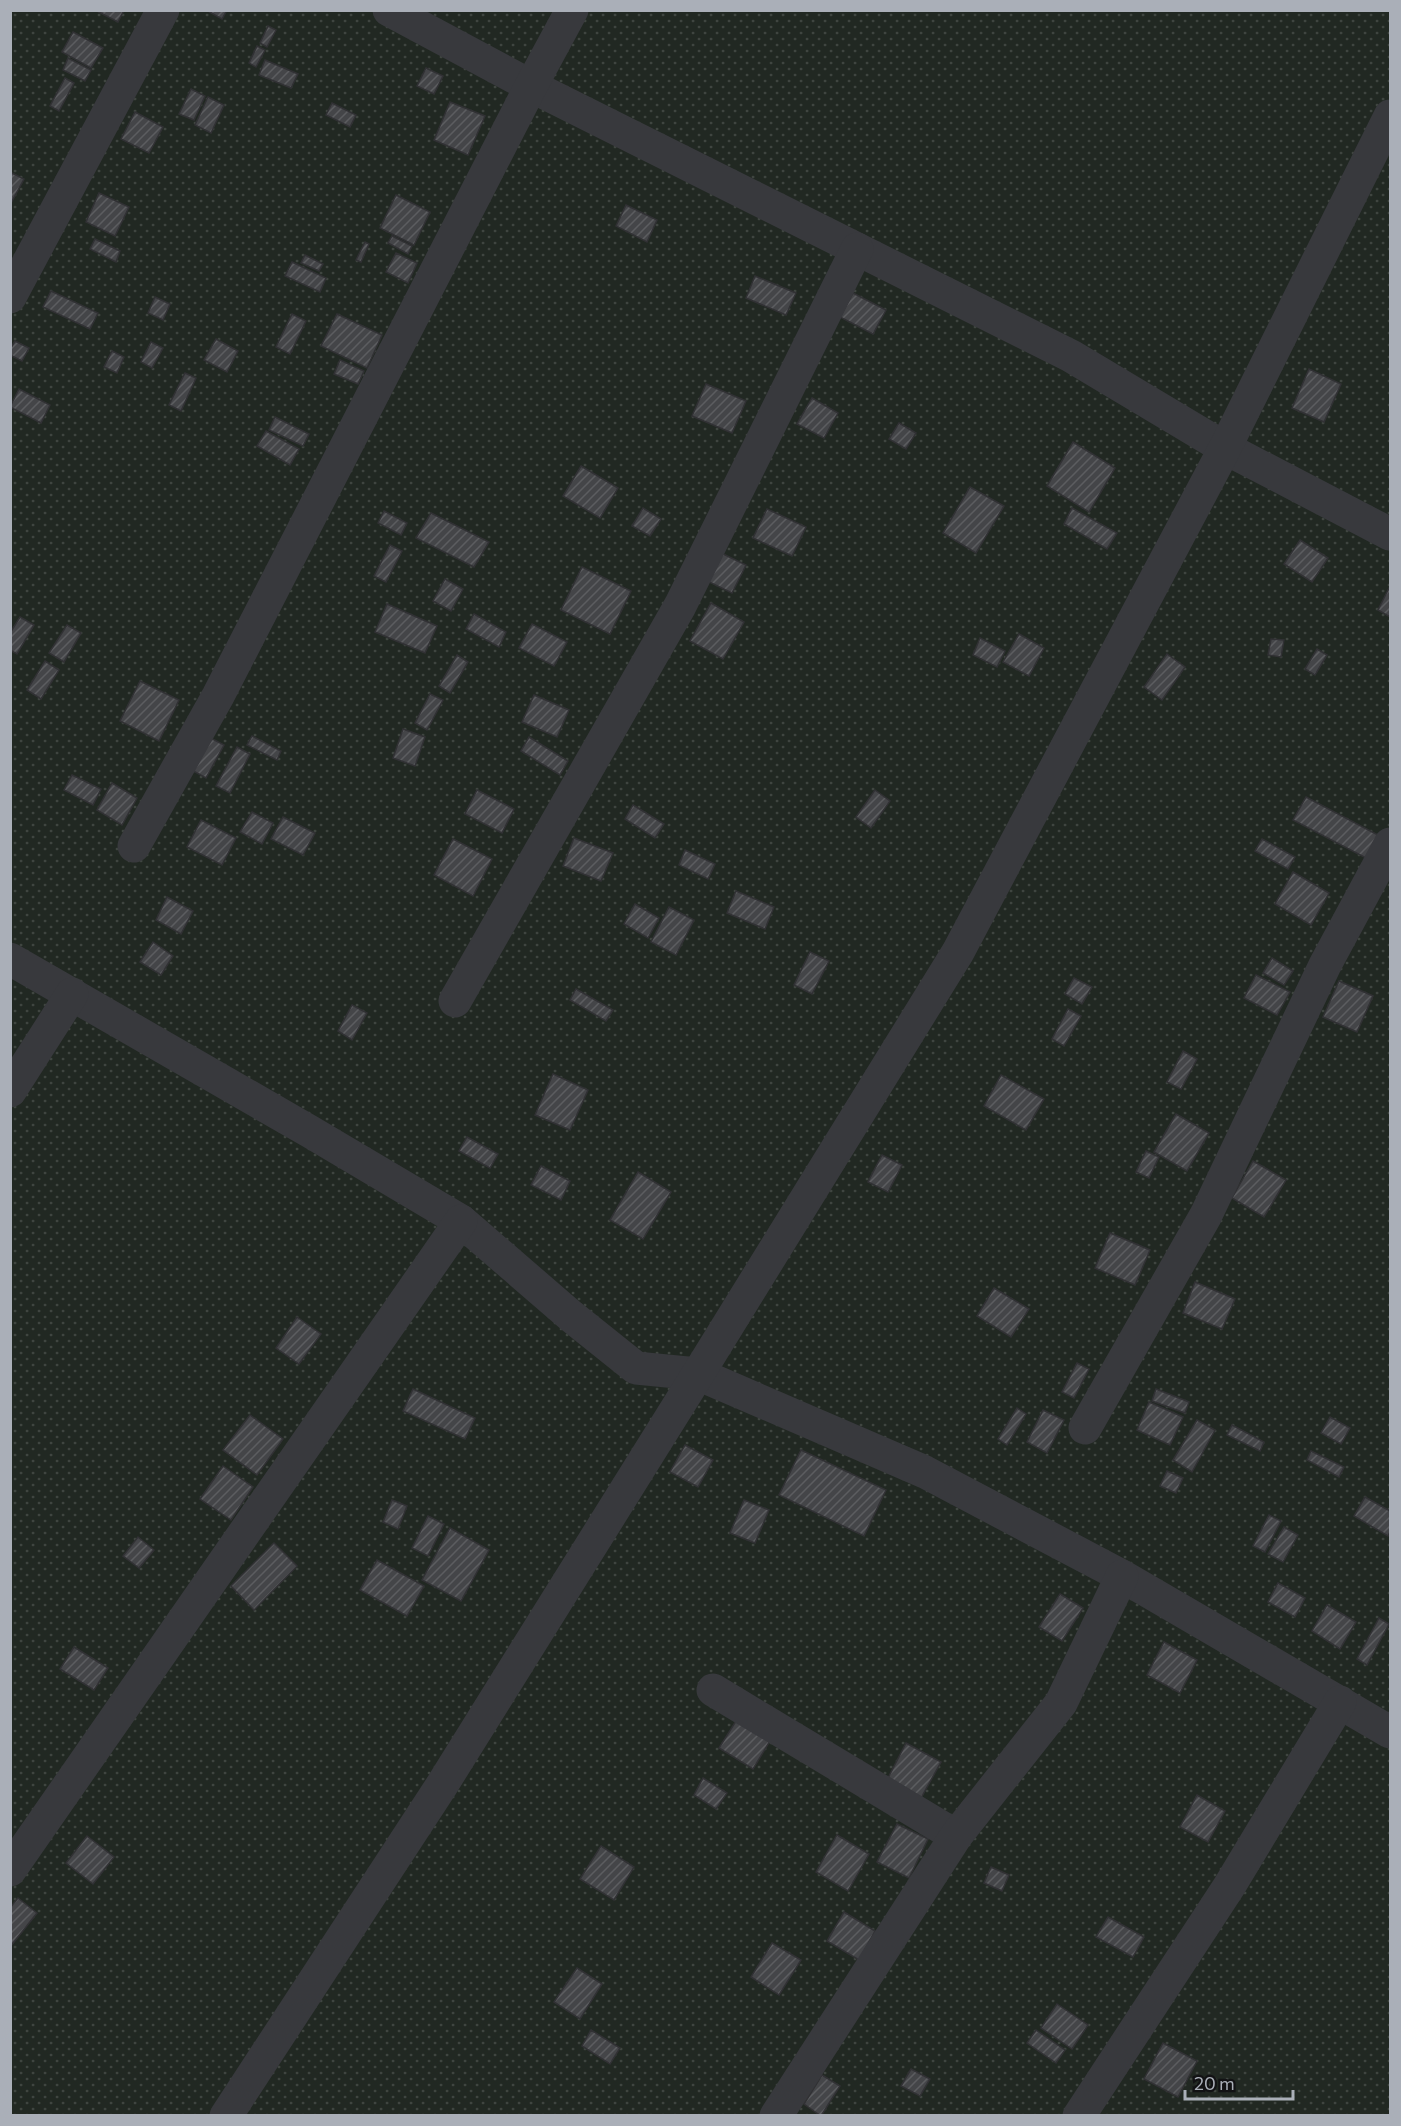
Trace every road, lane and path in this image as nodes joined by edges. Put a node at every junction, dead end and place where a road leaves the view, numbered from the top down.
1 (163, 10) edge
2 (389, 10) edge
3 (572, 10) edge
4 (531, 86) junction
5 (1390, 116) edge
6 (857, 249) junction
7 (10, 297) edge
8 (1225, 448) junction
9 (1390, 534) edge
10 (1390, 844) edge
11 (134, 846) dead end
12 (10, 959) edge
13 (72, 994) junction
14 (455, 1001) dead end
15 (10, 1091) edge
16 (461, 1221) junction
17 (698, 1374) junction
18 (1085, 1428) dead end
19 (1122, 1576) junction
20 (712, 1690) dead end
21 (1340, 1702) junction
22 (1390, 1732) edge
23 (956, 1836) junction
24 (10, 1870) edge
25 (226, 2115) edge
26 (776, 2115) edge
27 (1078, 2115) edge

1 - 7 street
2 - 4 street
3 - 4 street
4 - 6 street
4 - 11 street
5 - 8 street
6 - 8 street
6 - 14 street
8 - 9 street
8 - 17 street
10 - 18 street
12 - 13 street
13 - 15 street
13 - 16 street
16 - 17 street
16 - 24 street
17 - 19 street
17 - 25 street
19 - 21 street
19 - 23 street
20 - 23 street
21 - 22 street
21 - 27 street
23 - 26 street

